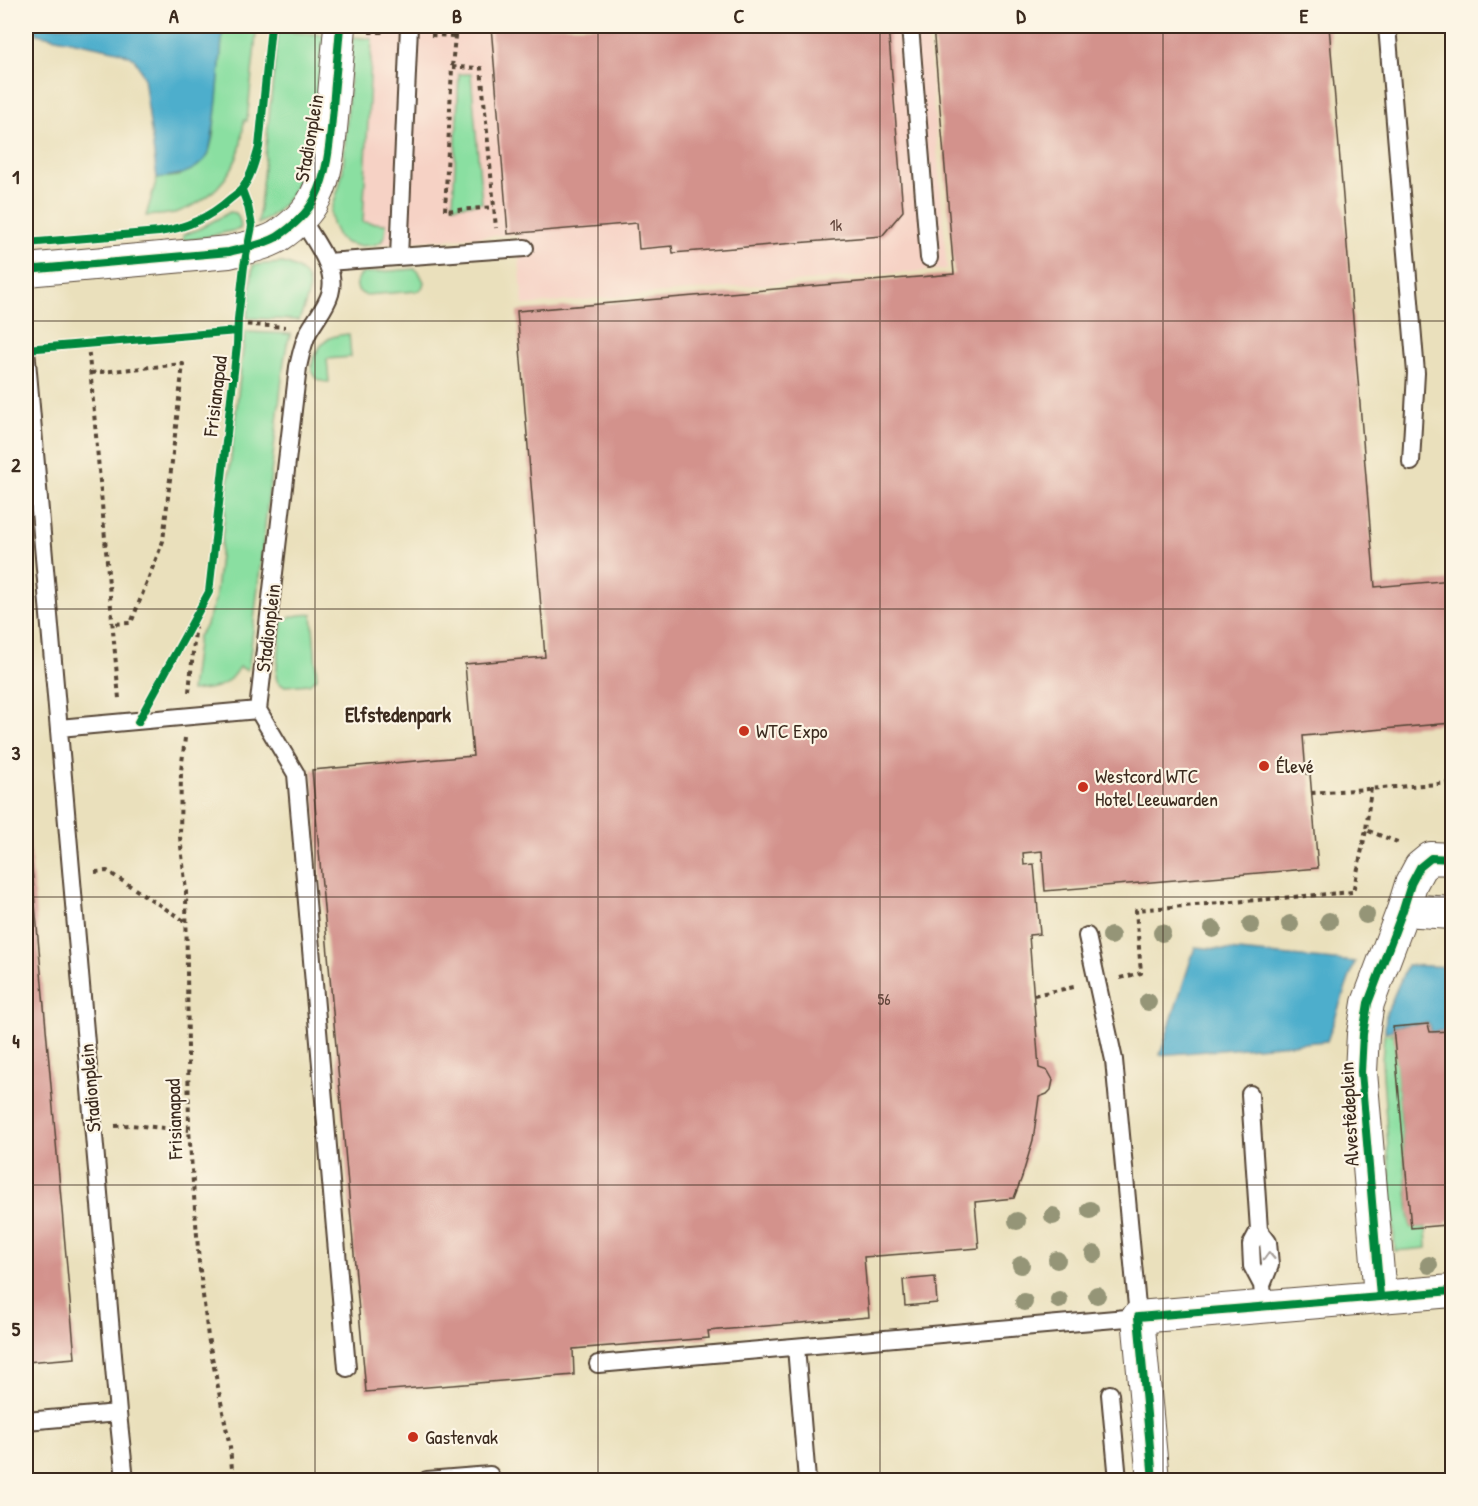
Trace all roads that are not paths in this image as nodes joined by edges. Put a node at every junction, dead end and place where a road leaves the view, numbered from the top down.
1 (409, 26) edge
2 (910, 26) edge
3 (1387, 26) edge
4 (340, 28) edge
5 (301, 218) junction
6 (525, 248) dead end
7 (399, 257) junction
8 (929, 258) dead end
9 (327, 262) junction
10 (26, 270) edge
11 (26, 349) edge
12 (1411, 462) dead end
13 (258, 711) junction
14 (59, 728) junction
15 (1442, 859) edge
16 (1403, 910) junction
17 (1452, 913) edge
18 (1087, 936) dead end
19 (1250, 1094) dead end
20 (1452, 1291) edge
21 (1263, 1296) junction
22 (1380, 1296) junction
23 (1138, 1317) junction
24 (796, 1347) junction
25 (598, 1364) dead end
26 (347, 1368) dead end
27 (1110, 1394) dead end
28 (118, 1413) junction
29 (26, 1421) edge
30 (125, 1480) edge
31 (427, 1480) edge
32 (490, 1480) edge
33 (807, 1480) edge
34 (1118, 1480) edge
35 (1153, 1480) edge

1 - 7 lane
2 - 8 lane
3 - 12 lane
4 - 5 street, Stadionplein
5 - 9 lane, Stadionplein
5 - 10 street, Stadionplein
6 - 7 lane
7 - 9 lane
9 - 13 lane, Stadionplein
11 - 14 lane, Stadionplein
13 - 14 lane
13 - 26 lane
14 - 28 lane, Stadionplein
15 - 16 street, Alvestêdeplein
16 - 17 street
16 - 22 street, Alvestêdeplein
18 - 23 lane
19 - 21 lane
20 - 22 street
21 - 22 street
21 - 23 street
23 - 24 lane
23 - 35 street
24 - 25 lane
24 - 33 lane
27 - 34 lane
28 - 29 lane
28 - 30 lane, Stadionplein
31 - 32 lane

